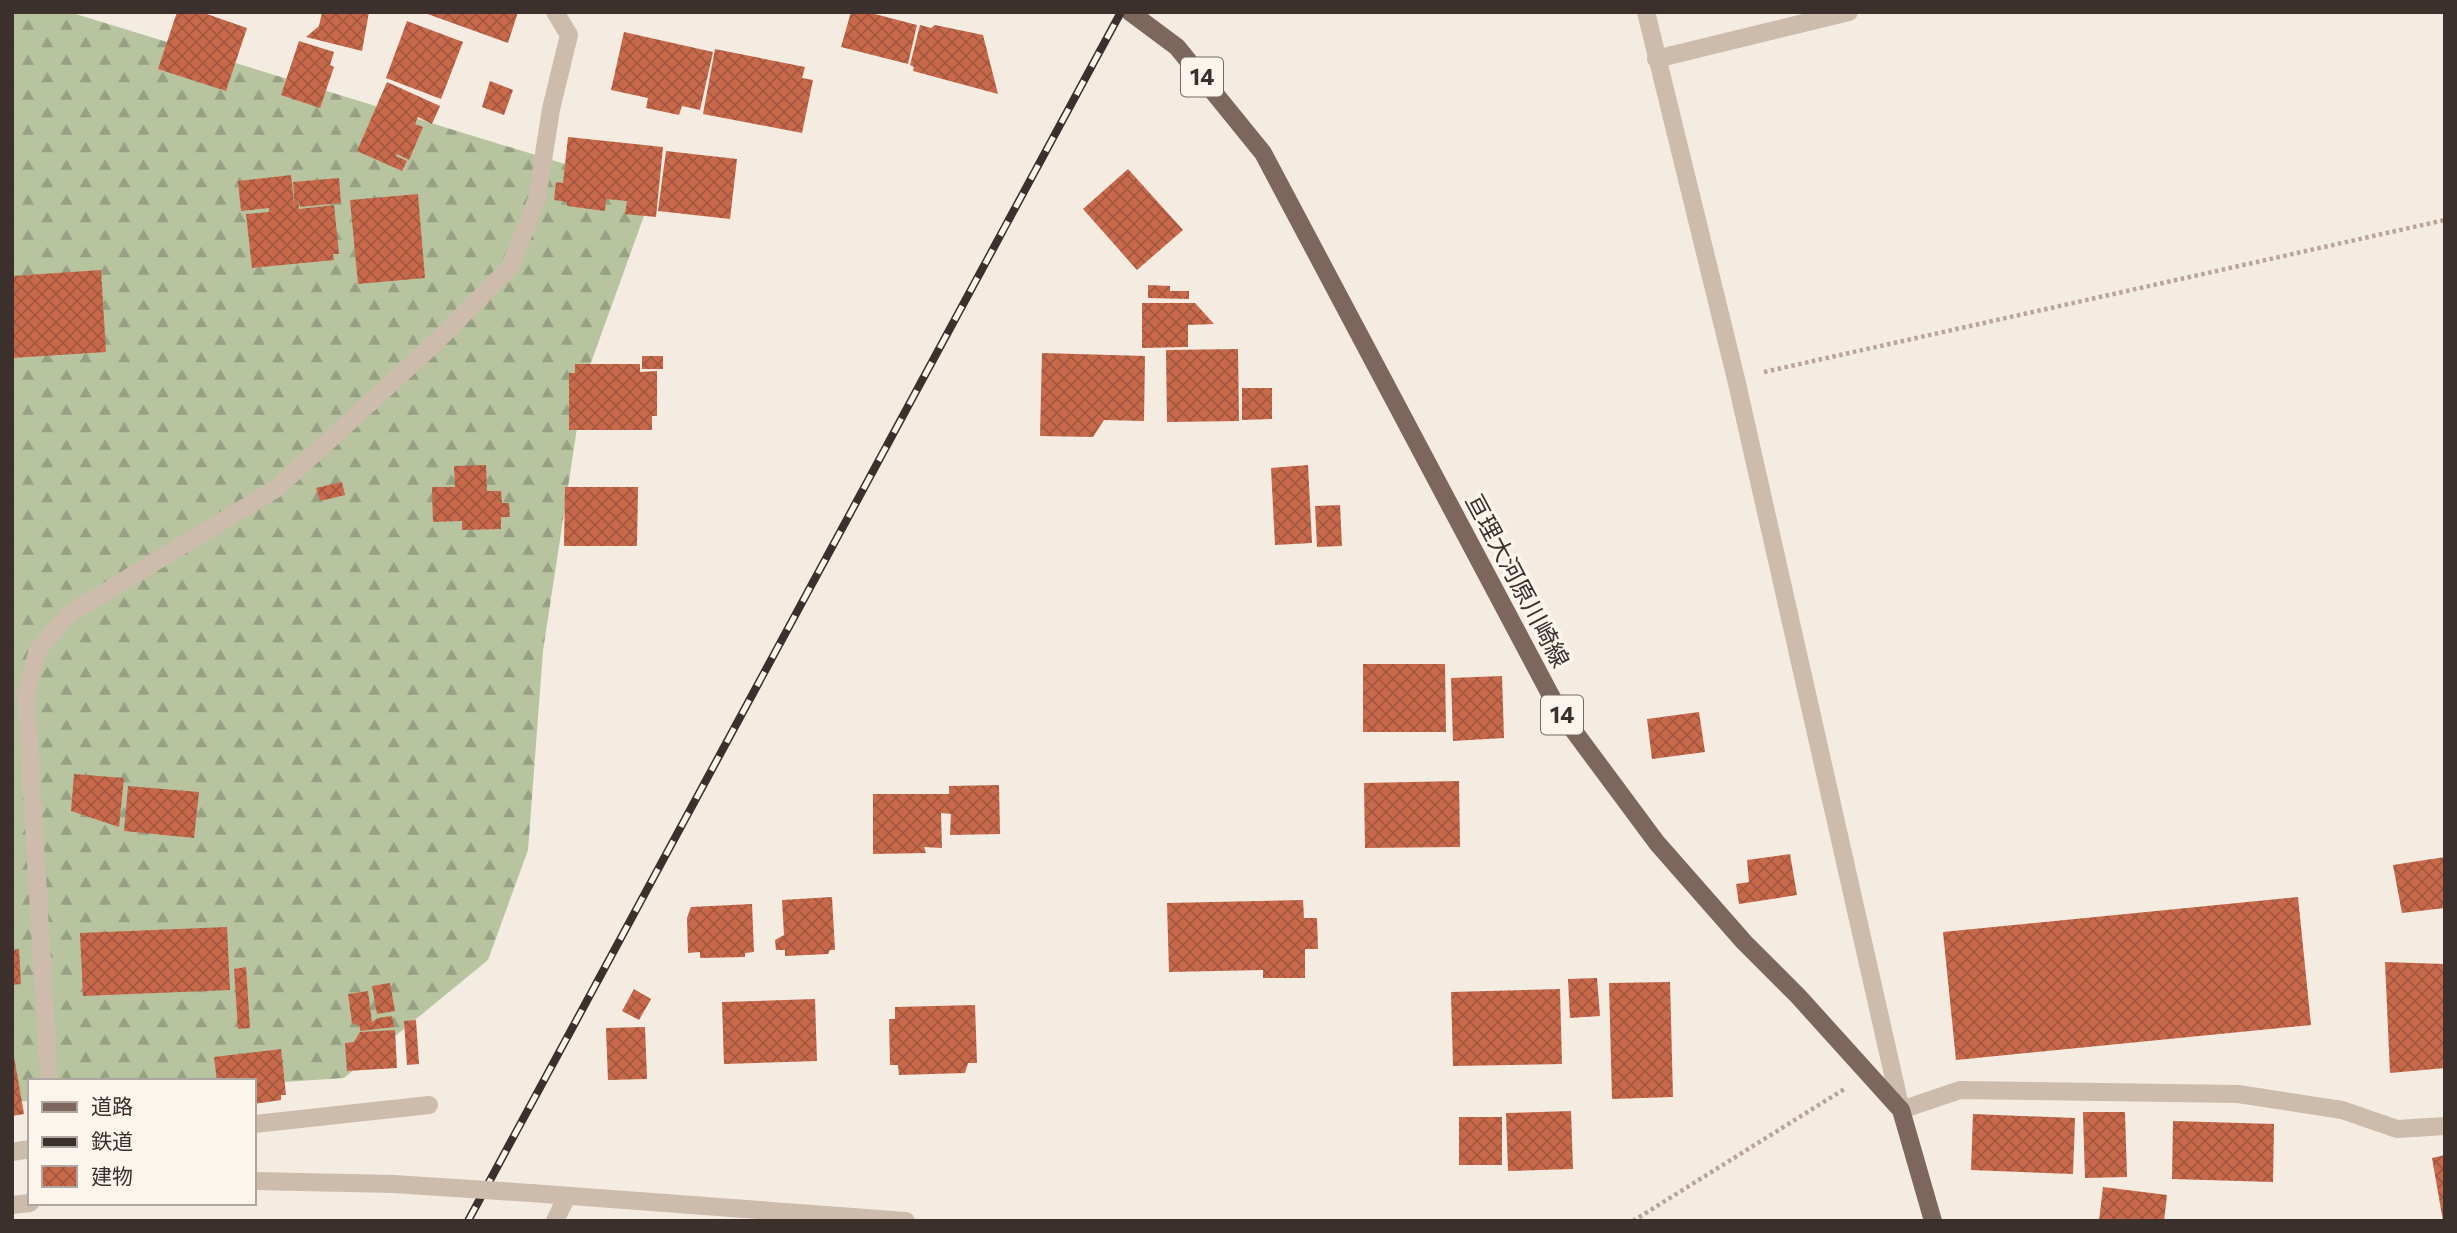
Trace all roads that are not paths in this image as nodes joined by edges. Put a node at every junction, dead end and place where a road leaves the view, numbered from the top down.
1 (555, 12) edge
2 (1130, 12) edge
3 (1646, 12) edge
4 (1849, 12) edge
5 (1656, 59) junction
6 (49, 1079) edge
7 (429, 1105) dead end
8 (1901, 1110) junction
9 (256, 1125) edge
10 (2445, 1126) edge
11 (256, 1181) edge
12 (567, 1196) junction
13 (555, 1221) edge
14 (906, 1221) edge
15 (1933, 1221) edge

1 - 6 street
2 - 8 main road, 亘理大河原川崎線 / 14
3 - 5 street
4 - 5 street
5 - 8 street
7 - 9 street
8 - 10 street
8 - 15 main road, 亘理大河原川崎線 / 14
11 - 12 street, bridge
12 - 13 street
12 - 14 street

